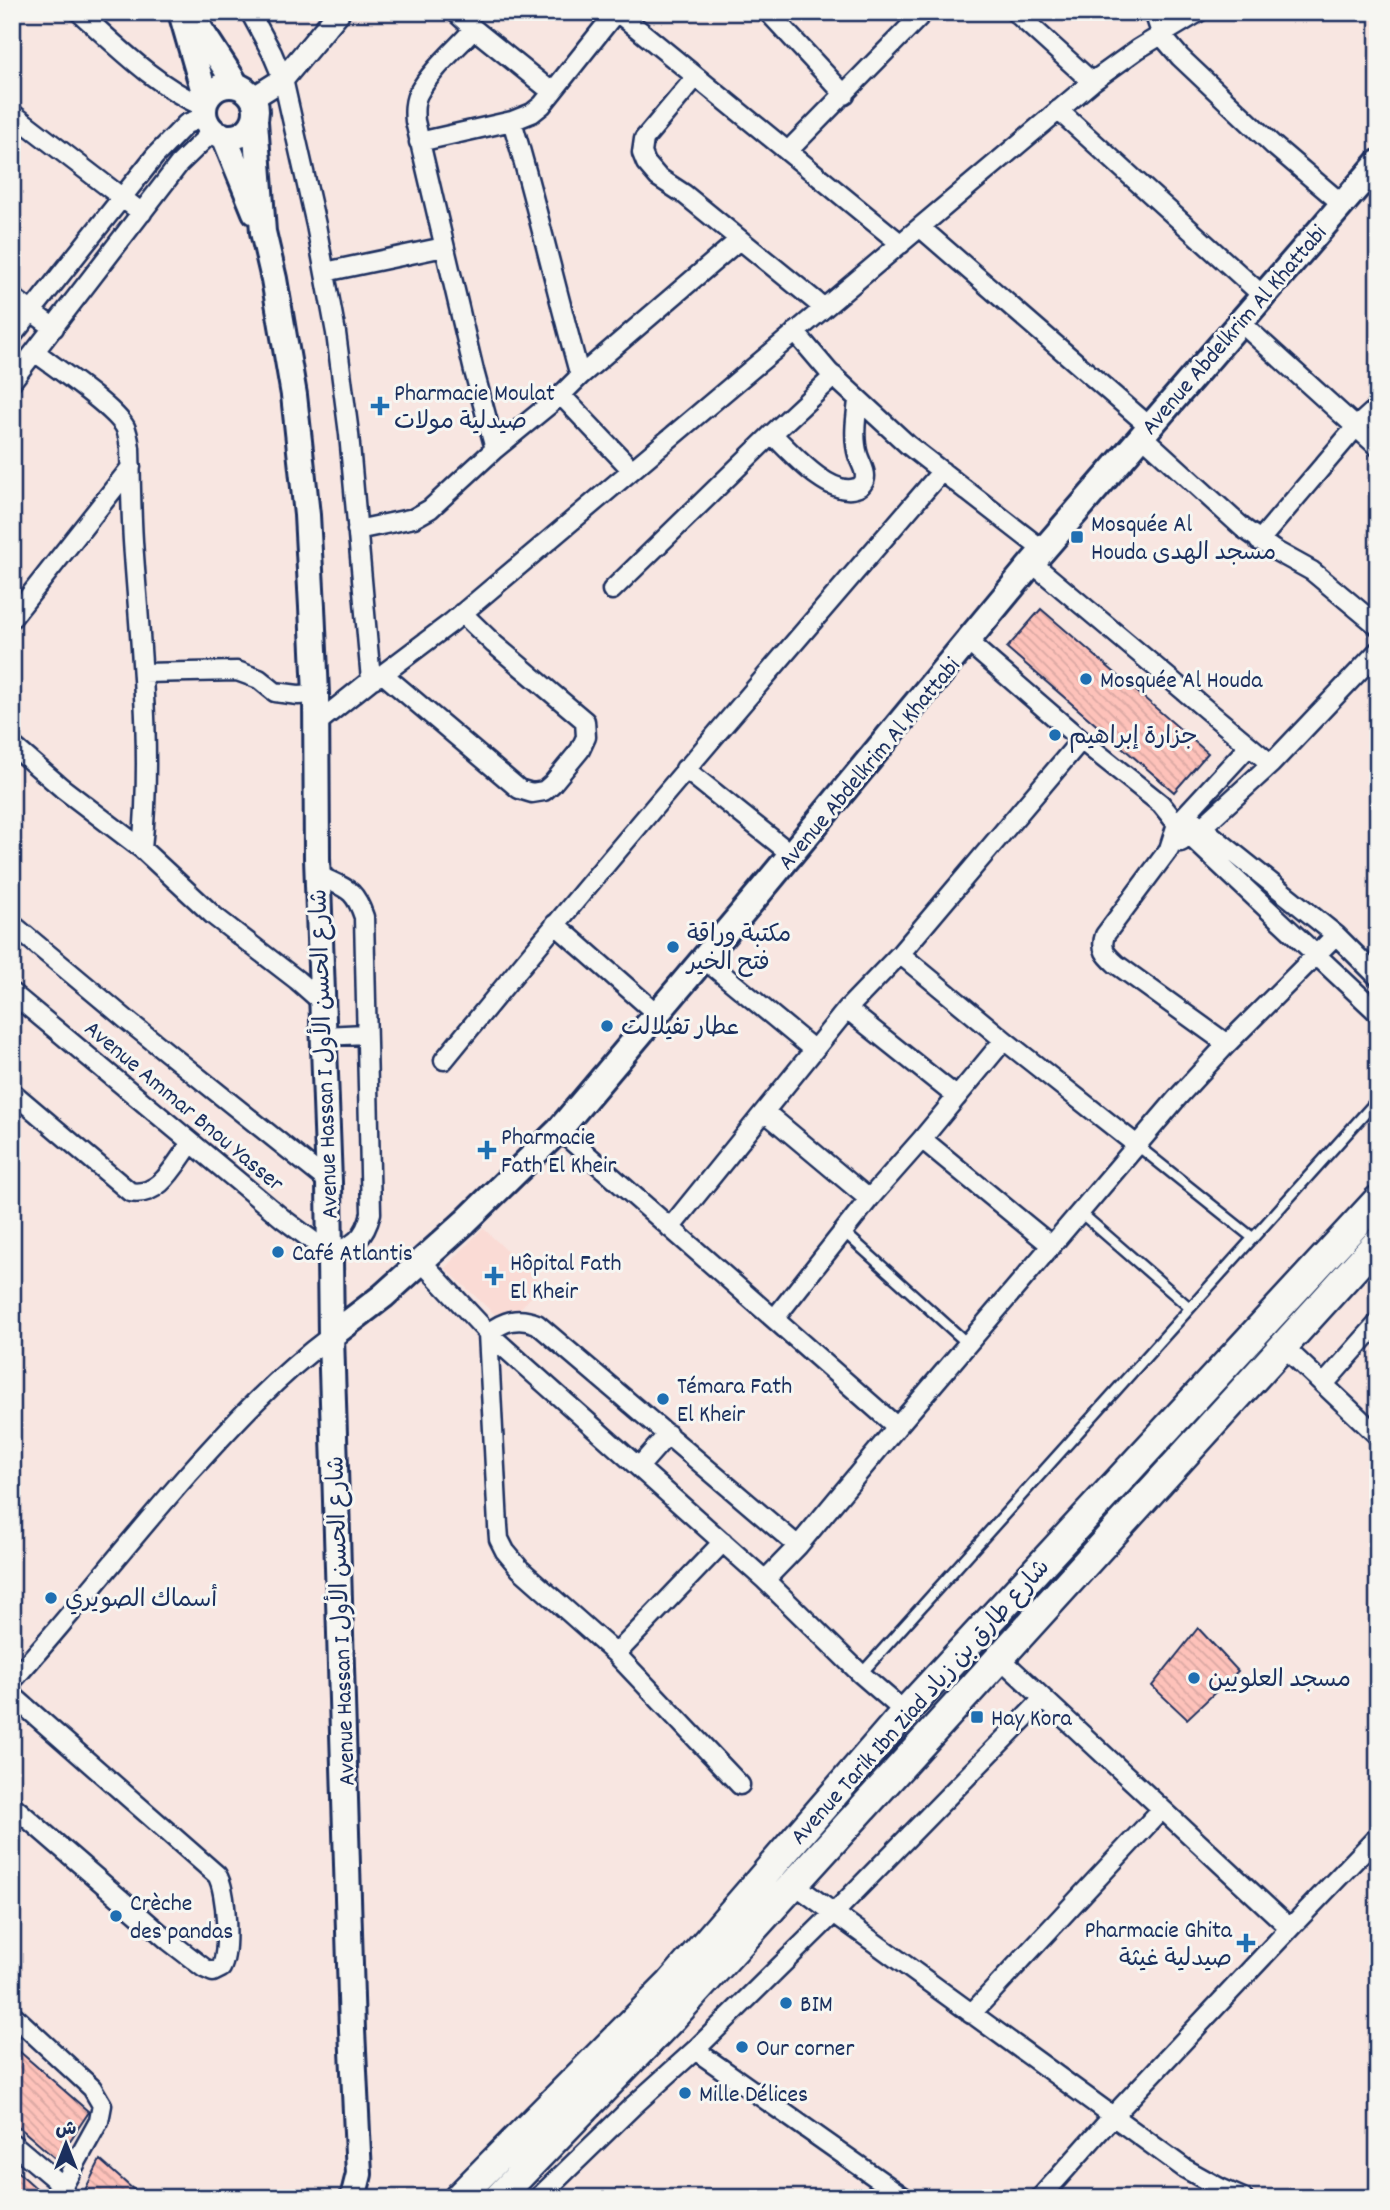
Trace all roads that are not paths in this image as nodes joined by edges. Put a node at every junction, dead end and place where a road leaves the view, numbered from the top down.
1 (79, 12) edge
2 (181, 12) edge
3 (189, 12) edge
4 (250, 12) edge
5 (340, 12) edge
6 (455, 12) edge
7 (617, 12) edge
8 (924, 12) edge
9 (1016, 12) edge
10 (1154, 12) edge
11 (1199, 12) edge
12 (779, 16) edge
13 (474, 29) junction
14 (1162, 36) junction
15 (695, 78) junction
16 (284, 79) junction
17 (1092, 82) junction
18 (552, 92) junction
19 (845, 94) junction
20 (248, 102) junction
21 (1058, 110) junction
22 (12, 113) edge
23 (210, 118) junction
24 (512, 121) junction
25 (419, 142) junction
26 (788, 151) junction
27 (1378, 163) edge
28 (122, 197) junction
29 (1341, 203) junction
30 (142, 213) junction
31 (921, 228) junction
32 (263, 232) junction
33 (739, 240) junction
34 (901, 244) junction
35 (444, 247) junction
36 (326, 272) junction
37 (1262, 295) junction
38 (12, 297) edge
39 (824, 308) junction
40 (32, 312) junction
41 (1239, 321) junction
42 (54, 328) junction
43 (795, 332) junction
44 (12, 337) edge
45 (35, 352) junction
46 (580, 376) junction
47 (834, 376) junction
48 (12, 381) edge
49 (561, 395) junction
50 (858, 401) junction
51 (1378, 407) edge
52 (1356, 427) junction
53 (1145, 431) junction
54 (772, 434) junction
55 (1378, 447) edge
56 (495, 449) junction
57 (131, 467) junction
58 (632, 470) junction
59 (942, 471) junction
60 (356, 530) junction
61 (1259, 541) junction
62 (1037, 556) junction
63 (612, 590) dead end
64 (461, 613) junction
65 (12, 618) edge
66 (1378, 626) edge
67 (968, 642) junction
68 (1378, 651) edge
69 (143, 673) junction
70 (377, 677) junction
71 (316, 694) junction
72 (316, 724) junction
73 (1081, 740) junction
74 (12, 745) edge
75 (1249, 746) junction
76 (1272, 764) junction
77 (685, 769) junction
78 (1189, 825) junction
79 (142, 849) junction
80 (791, 854) junction
81 (318, 876) junction
82 (12, 924) edge
83 (555, 924) junction
84 (1336, 935) junction
85 (900, 954) junction
86 (1317, 955) junction
87 (704, 959) junction
88 (1378, 977) edge
89 (12, 993) edge
90 (322, 1002) junction
91 (847, 1009) junction
92 (656, 1013) junction
93 (1378, 1013) edge
94 (366, 1034) junction
95 (323, 1036) junction
96 (1004, 1040) junction
97 (1227, 1044) junction
98 (814, 1050) junction
99 (444, 1060) dead end
100 (12, 1092) edge
101 (957, 1097) junction
102 (1378, 1100) edge
103 (765, 1112) junction
104 (559, 1130) junction
105 (922, 1139) junction
106 (191, 1143) junction
107 (1138, 1146) junction
108 (329, 1182) junction
109 (869, 1199) junction
110 (1378, 1200) edge
111 (1081, 1213) junction
112 (670, 1228) junction
113 (843, 1231) junction
114 (1253, 1238) junction
115 (1378, 1242) edge
116 (1052, 1246) junction
117 (329, 1253) junction
118 (421, 1261) junction
119 (1190, 1308) junction
120 (775, 1318) junction
121 (1378, 1323) edge
122 (488, 1333) junction
123 (331, 1336) junction
124 (968, 1344) junction
125 (1283, 1346) junction
126 (1324, 1384) junction
127 (897, 1427) junction
128 (668, 1434) junction
129 (1378, 1436) edge
130 (639, 1467) junction
131 (723, 1542) junction
132 (799, 1546) junction
133 (765, 1580) junction
134 (615, 1654) junction
135 (999, 1657) junction
136 (16, 1669) edge
137 (861, 1674) junction
138 (12, 1695) edge
139 (1043, 1699) junction
140 (905, 1713) junction
141 (740, 1785) dead end
142 (12, 1805) edge
143 (1162, 1809) junction
144 (1378, 1836) edge
145 (794, 1884) junction
146 (834, 1913) junction
147 (1290, 1928) junction
148 (12, 2014) edge
149 (971, 2014) junction
150 (695, 2050) junction
151 (1114, 2116) junction
152 (12, 2143) edge
153 (356, 2186) edge
154 (62, 2192) edge
155 (367, 2198) edge
156 (458, 2198) edge
157 (498, 2198) edge
158 (538, 2198) edge
159 (905, 2198) edge
160 (1040, 2198) edge
161 (1243, 2198) edge

1 - 23 street
2 - 23 main road, Avenue Hassan I شارع الحسن الأول
3 - 20 main road, Avenue Hassan I شارع الحسن الأول
4 - 16 street
5 - 16 street
6 - 13 street
7 - 15 street
7 - 18 street
8 - 19 street
9 - 17 street
10 - 14 street
11 - 14 street
12 - 19 street
13 - 18 street
13 - 25 street
14 - 17 street
14 - 29 street
15 - 26 street
15 - 33 street
16 - 20 street
16 - 36 street
17 - 21 street
18 - 24 street
19 - 26 street
20 - 23 main road
20 - 23 main road
20 - 32 main road, Avenue Hassan I شارع الحسن الأول
21 - 31 street
21 - 37 street
22 - 28 street
23 - 28 street
23 - 30 street
23 - 32 main road, Avenue Hassan I شارع الحسن الأول
24 - 25 street
24 - 46 street
25 - 35 street
26 - 34 street
27 - 29 main road, Avenue Abdelkrim Al Khattabi
28 - 30 street
28 - 40 street
29 - 37 main road, Avenue Abdelkrim Al Khattabi
30 - 42 street
31 - 34 street
31 - 53 street
32 - 71 main road, Avenue Hassan I شارع الحسن الأول
33 - 39 street
33 - 46 street
34 - 39 street
35 - 36 street
35 - 56 street
36 - 60 street
37 - 41 main road, Avenue Abdelkrim Al Khattabi
38 - 40 street
39 - 43 street
40 - 42 street
40 - 44 street
41 - 52 street
41 - 53 main road, Avenue Abdelkrim Al Khattabi
42 - 45 street
43 - 47 street
43 - 58 street
45 - 48 street
45 - 57 street
46 - 49 street
47 - 50 street
47 - 54 street
49 - 56 street
49 - 58 street
50 - 54 street
50 - 59 street
51 - 52 street
52 - 55 street
52 - 61 street
53 - 61 street
53 - 62 main road, Avenue Abdelkrim Al Khattabi
54 - 63 street
56 - 60 street
57 - 65 street
57 - 69 street
58 - 64 street
59 - 62 street
59 - 77 street
60 - 70 street
61 - 66 street
62 - 67 main road, Avenue Abdelkrim Al Khattabi
62 - 75 street
64 - 70 street
64 - 70 street
67 - 73 street
67 - 80 main road, Avenue Abdelkrim Al Khattabi
68 - 76 street
69 - 71 street
69 - 79 street
70 - 72 street
71 - 72 main road, Avenue Hassan I شارع الحسن الأول
72 - 81 main road, Avenue Hassan I شارع الحسن الأول
73 - 78 street
73 - 85 street
74 - 79 street
75 - 76 street
75 - 78 street
76 - 78 street
77 - 80 street
77 - 83 street
78 - 84 street
78 - 86 street
78 - 97 street
79 - 90 street
80 - 87 main road, Avenue Abdelkrim Al Khattabi
81 - 90 main road, Avenue Hassan I شارع الحسن الأول
81 - 94 street
82 - 108 street
83 - 92 street
83 - 99 street
84 - 86 street
84 - 88 street
85 - 91 street
85 - 96 street
86 - 93 street
86 - 97 street
87 - 92 main road, Avenue Abdelkrim Al Khattabi
87 - 98 street
89 - 106 street, Avenue Ammar Bnou Yasser
90 - 95 main road, Avenue Hassan I شارع الحسن الأول
91 - 98 street
91 - 101 street
92 - 104 main road, Avenue Abdelkrim Al Khattabi
94 - 95 street
94 - 117 street
95 - 108 main road, Avenue Hassan I شارع الحسن الأول
96 - 101 street
96 - 107 street
97 - 107 street
98 - 103 street
100 - 106 street
101 - 105 street
102 - 114 lane
103 - 109 street
103 - 112 street
104 - 112 street
104 - 118 main road, Avenue Abdelkrim Al Khattabi
105 - 109 street
105 - 116 street
106 - 117 street, Avenue Ammar Bnou Yasser
107 - 111 street
107 - 114 lane
108 - 117 main road, Avenue Hassan I شارع الحسن الأول
109 - 113 street
110 - 140 main road, Avenue Tarik Ibn Ziad شارع طارق بن زياد
111 - 116 street
111 - 119 lane
112 - 120 street
113 - 120 street
113 - 124 lane
114 - 119 lane
115 - 125 main road, Avenue Tarik Ibn Ziad شارع طارق بن زياد
116 - 124 street
117 - 123 main road, Avenue Hassan I شارع الحسن الأول
118 - 122 street
118 - 123 main road, Avenue Abdelkrim Al Khattabi
119 - 137 lane
120 - 127 street
121 - 126 street
122 - 128 street
122 - 130 street
122 - 134 street
123 - 136 street
123 - 153 main road, Avenue Hassan I شارع الحسن الأول
124 - 127 street
125 - 126 street
125 - 135 main road, Avenue Tarik Ibn Ziad شارع طارق بن زياد
126 - 129 street
127 - 132 street
128 - 130 street
128 - 132 street
130 - 131 street
131 - 133 street
131 - 134 street
132 - 133 street
133 - 137 street
134 - 141 street
135 - 139 street
135 - 145 main road, Avenue Tarik Ibn Ziad شارع طارق بن زياد
137 - 140 street
138 - 142 street
139 - 143 street
139 - 146 street
140 - 156 main road, Avenue Tarik Ibn Ziad شارع طارق بن زياد
143 - 147 street
143 - 149 street
144 - 147 street
145 - 146 street
145 - 157 main road, Avenue Tarik Ibn Ziad شارع طارق بن زياد
146 - 149 street
146 - 150 street
147 - 151 street
148 - 154 street
149 - 151 street
150 - 158 street
150 - 159 street
151 - 160 street
151 - 161 street
152 - 154 street
153 - 155 main road, Avenue Hassan I شارع الحسن الأول

